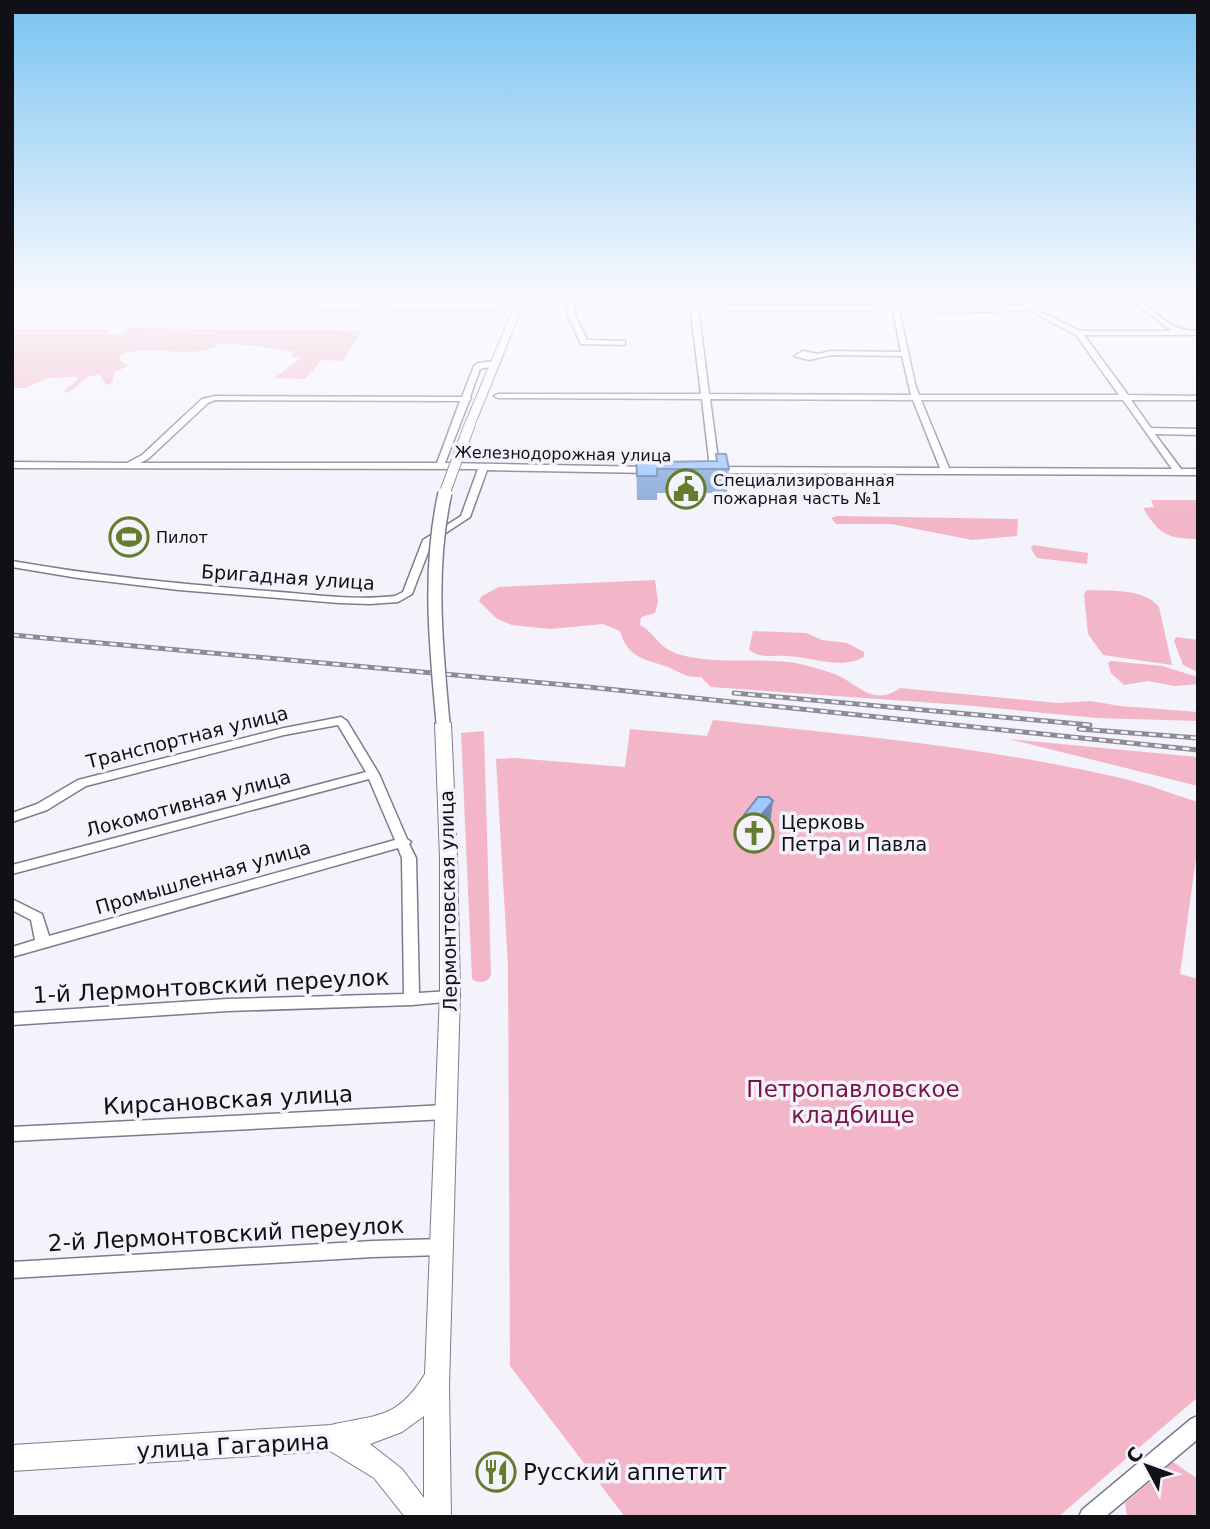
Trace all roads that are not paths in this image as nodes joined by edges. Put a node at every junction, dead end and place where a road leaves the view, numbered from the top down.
1 (476, 371) edge
2 (492, 371) edge
3 (702, 371) edge
4 (909, 371) edge
5 (1106, 371) edge
6 (498, 396) dead end
7 (705, 397) junction
8 (215, 398) joint
9 (917, 398) junction
10 (1125, 398) junction
11 (1198, 398) edge
12 (467, 399) junction
13 (1150, 431) junction
14 (1198, 432) edge
15 (145, 457) junction
16 (12, 465) edge
17 (123, 466) junction
18 (154, 466) junction
19 (440, 466) junction
20 (483, 468) junction
21 (665, 470) edge
22 (703, 470) edge
23 (715, 470) junction
24 (946, 471) junction
25 (1178, 472) junction
26 (1198, 472) edge
27 (459, 522) joint
28 (12, 564) edge
29 (373, 774) junction
30 (12, 818) edge
31 (404, 842) junction
32 (12, 870) edge
33 (12, 904) edge
34 (43, 942) junction
35 (12, 952) edge
36 (450, 997) junction
37 (412, 999) junction
38 (12, 1019) edge
39 (446, 1112) junction
40 (12, 1134) edge
41 (442, 1247) junction
42 (12, 1270) edge
43 (436, 1378) junction
44 (1198, 1426) edge
45 (331, 1438) junction
46 (12, 1458) edge
47 (421, 1517) edge
48 (438, 1517) edge
49 (1089, 1517) edge

1 - 12 street
2 - 36 main road, Лермонтовская улица, bridge
3 - 7 street
4 - 9 street
5 - 10 street
6 - 7 street
7 - 9 street
7 - 23 street
8 - 12 street
8 - 15 street
9 - 10 street
9 - 24 street
10 - 11 street
10 - 13 street
12 - 19 street
13 - 14 street
13 - 25 street
15 - 17 street
15 - 18 street
16 - 17 street, Железнодорожная улица
17 - 18 street, Железнодорожная улица
18 - 19 street, Железнодорожная улица
19 - 20 street, Железнодорожная улица
20 - 21 street, Железнодорожная улица
20 - 27 street, Бригадная улица
22 - 23 street
23 - 24 street
24 - 25 street
25 - 26 street
27 - 28 street, Бригадная улица
29 - 30 street, Транспортная улица
29 - 31 street
29 - 32 street, Локомотивная улица
31 - 34 street, Промышленная улица
31 - 37 street
33 - 34 street
34 - 35 street, Промышленная улица
36 - 37 street, 1-й Лермонтовский переулок
36 - 39 main road, Лермонтовская улица
37 - 38 street, 1-й Лермонтовский переулок
39 - 40 street, Кирсановская улица
39 - 41 main road, Лермонтовская улица
41 - 42 street, 2-й Лермонтовский переулок
41 - 43 main road, Лермонтовская улица
43 - 45 main road
43 - 48 main road, Лермонтовская улица
44 - 49 street
45 - 46 main road, улица Гагарина
45 - 47 main road, улица Гагарина

